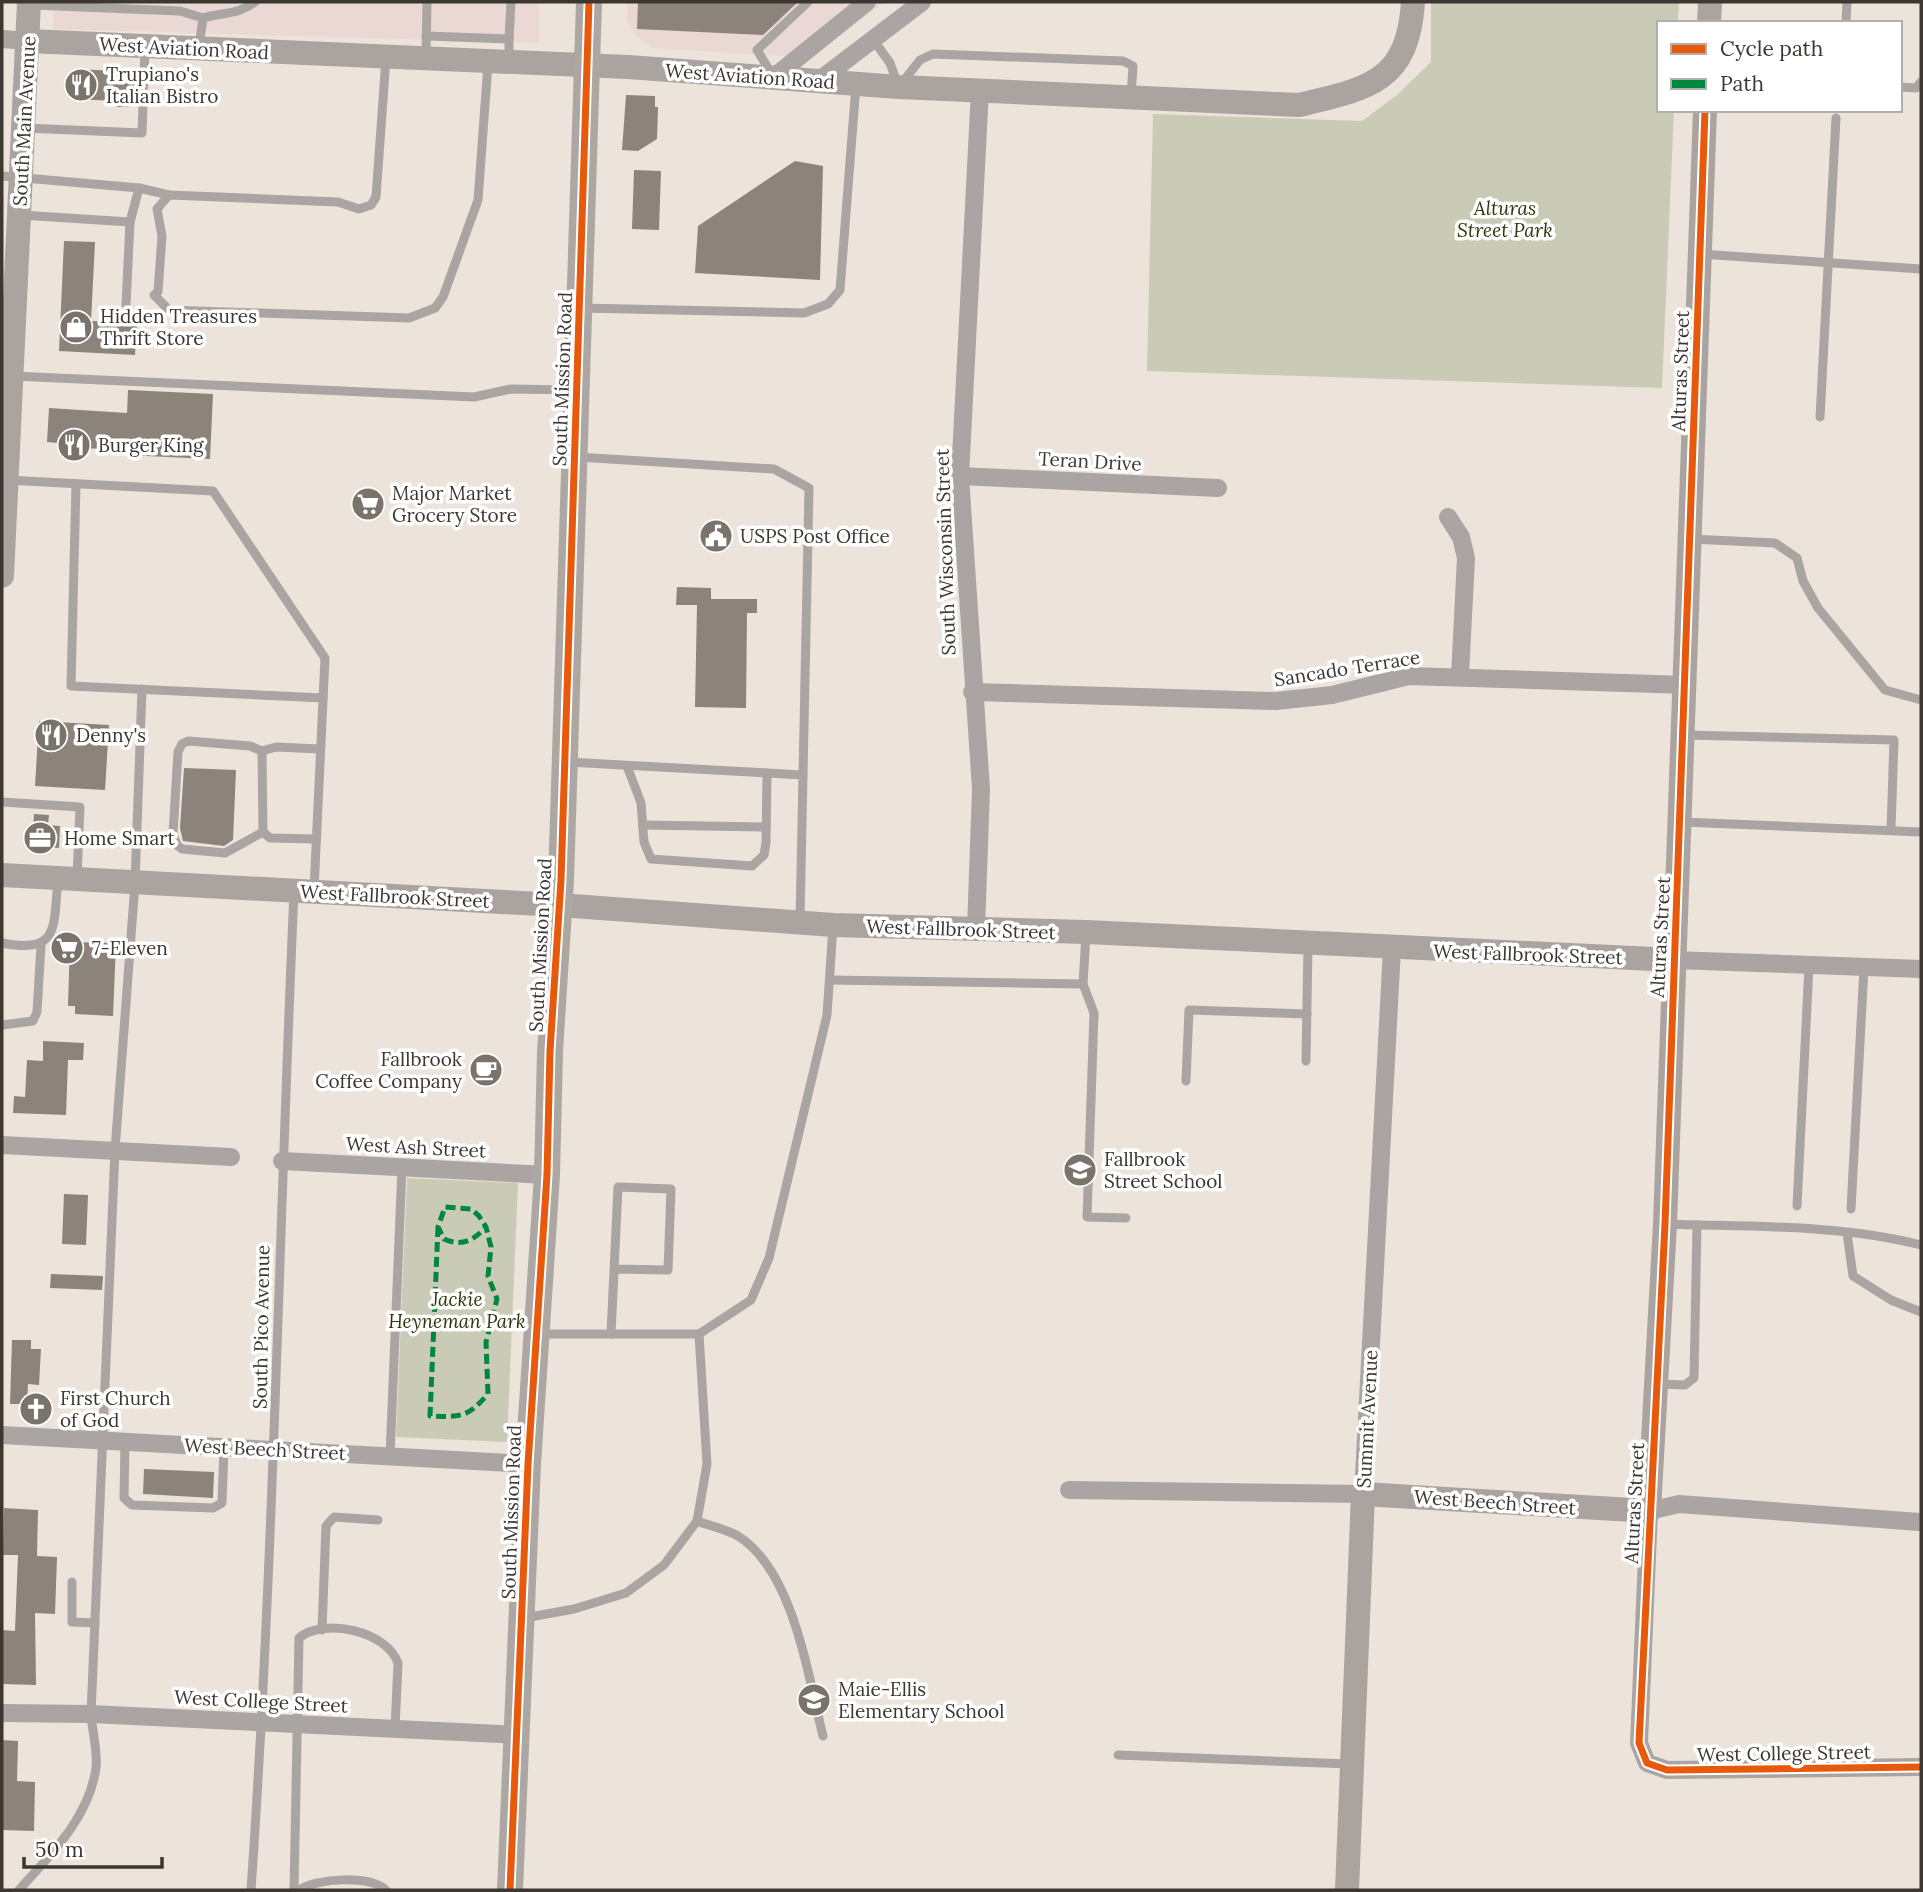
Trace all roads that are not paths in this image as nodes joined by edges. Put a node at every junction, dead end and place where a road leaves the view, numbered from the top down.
1 (255, 2) edge
2 (428, 2) edge
3 (511, 2) edge
4 (589, 2) edge
5 (808, 2) edge
6 (867, 2) edge
7 (922, 2) edge
8 (1413, 2) edge
9 (1710, 2) edge
10 (1847, 2) edge
11 (29, 3) edge
12 (203, 18) junction
13 (1709, 21) edge
14 (1846, 21) edge
15 (872, 38) junction
16 (2, 39) edge
17 (28, 41) junction
18 (145, 45) junction
19 (199, 48) junction
20 (426, 48) junction
21 (502, 55) junction
22 (386, 57) junction
23 (589, 65) junction
24 (774, 77) junction
25 (817, 82) junction
26 (1921, 82) edge
27 (856, 84) junction
28 (899, 87) junction
29 (1902, 87) edge
30 (980, 90) junction
31 (1131, 97) junction
32 (1705, 112) edge
33 (1836, 118) dead end
34 (23, 128) junction
35 (11, 177) edge
36 (139, 188) junction
37 (169, 195) junction
38 (19, 215) junction
39 (130, 222) junction
40 (1699, 254) junction
41 (1826, 261) junction
42 (1921, 269) edge
43 (9, 279) edge
44 (126, 305) dead end
45 (580, 308) junction
46 (7, 376) edge
47 (577, 390) junction
48 (1820, 416) dead end
49 (5, 441) edge
50 (575, 457) junction
51 (960, 476) junction
52 (6, 480) junction
53 (76, 484) junction
54 (1218, 488) dead end
55 (1448, 517) dead end
56 (1692, 539) junction
57 (2, 576) edge
58 (1460, 675) junction
59 (1686, 685) junction
60 (142, 689) junction
61 (972, 692) junction
62 (323, 698) junction
63 (1921, 700) edge
64 (1684, 735) junction
65 (320, 749) junction
66 (262, 751) junction
67 (565, 762) junction
68 (627, 766) junction
69 (767, 773) junction
70 (803, 775) junction
71 (2, 802) edge
72 (1681, 822) junction
73 (643, 825) junction
74 (766, 827) junction
75 (1891, 830) junction
76 (263, 832) junction
77 (1921, 832) edge
78 (316, 839) junction
79 (2, 875) edge
80 (67, 879) junction
81 (135, 883) junction
82 (304, 891) junction
83 (559, 905) junction
84 (800, 922) junction
85 (833, 925) junction
86 (976, 929) junction
87 (1086, 932) junction
88 (2, 943) edge
89 (1308, 944) junction
90 (41, 945) junction
91 (1392, 948) junction
92 (1674, 960) junction
93 (1809, 965) junction
94 (1864, 968) junction
95 (1921, 969) edge
96 (831, 980) junction
97 (1083, 984) junction
98 (1307, 1014) junction
99 (2, 1025) edge
100 (1306, 1061) dead end
101 (1186, 1081) dead end
102 (2, 1145) edge
103 (115, 1150) junction
104 (231, 1157) dead end
105 (282, 1161) junction
106 (402, 1167) junction
107 (547, 1175) junction
108 (1797, 1206) dead end
109 (1851, 1209) dead end
110 (1126, 1218) dead end
111 (1665, 1224) junction
112 (1697, 1225) junction
113 (1847, 1233) junction
114 (1921, 1245) edge
115 (615, 1269) junction
116 (1921, 1312) edge
117 (535, 1334) junction
118 (611, 1334) junction
119 (699, 1334) junction
120 (1655, 1384) junction
121 (2, 1435) edge
122 (104, 1440) junction
123 (125, 1441) junction
124 (224, 1447) junction
125 (275, 1450) junction
126 (390, 1456) junction
127 (528, 1464) junction
128 (1069, 1490) dead end
129 (1363, 1493) junction
130 (1649, 1511) junction
131 (378, 1520) dead end
132 (697, 1521) junction
133 (1919, 1522) dead end
134 (72, 1582) dead end
135 (523, 1619) junction
136 (95, 1623) junction
137 (322, 1630) junction
138 (2, 1713) edge
139 (91, 1714) junction
140 (263, 1722) junction
141 (298, 1724) junction
142 (395, 1729) junction
143 (519, 1735) junction
144 (823, 1736) dead end
145 (1118, 1755) dead end
146 (1647, 1763) joint
147 (1350, 1764) junction
148 (1921, 1767) edge
149 (19, 1890) edge
150 (251, 1890) edge
151 (297, 1890) edge
152 (386, 1890) edge
153 (510, 1890) edge
154 (1347, 1890) edge

1 - 12 lane
2 - 20 lane
3 - 21 lane
4 - 23 main road, South Mission Road
5 - 24 lane
6 - 24 street
7 - 15 street
8 - 31 street, West Aviation Road
9 - 13 street
10 - 14 lane
11 - 12 lane
11 - 17 street, South Main Avenue
12 - 19 lane
15 - 25 street
15 - 28 lane
16 - 17 street
17 - 18 street, West Aviation Road
17 - 34 street, South Main Avenue
18 - 19 street, West Aviation Road
18 - 34 lane
19 - 22 street, West Aviation Road
20 - 21 street, West Aviation Road
20 - 22 street, West Aviation Road
21 - 23 street, West Aviation Road
21 - 37 lane
22 - 37 lane
23 - 24 street, West Aviation Road
23 - 45 main road, South Mission Road
24 - 25 street, West Aviation Road
25 - 27 street, West Aviation Road
26 - 29 lane
27 - 28 street, West Aviation Road
27 - 45 lane
28 - 30 street, West Aviation Road
28 - 31 lane
30 - 31 street, West Aviation Road
30 - 51 street, South Wisconsin Street
32 - 40 street, Alturas Street
33 - 41 lane
34 - 35 street, South Main Avenue
35 - 36 lane
35 - 38 street, South Main Avenue
36 - 37 lane
36 - 39 lane
38 - 39 lane
38 - 43 street, South Main Avenue
39 - 44 lane
40 - 41 lane
40 - 56 street, Alturas Street
41 - 42 lane
41 - 48 lane
43 - 46 street, South Main Avenue
45 - 47 main road, South Mission Road
46 - 47 lane
46 - 49 street, South Main Avenue
47 - 50 main road, South Mission Road
49 - 52 street, South Main Avenue
50 - 67 main road, South Mission Road
50 - 70 lane
51 - 54 street, Teran Drive
51 - 61 street, South Wisconsin Street
52 - 53 lane
52 - 57 street, South Main Avenue
53 - 60 lane
53 - 62 lane, South Pico Avenue
55 - 58 street
56 - 59 street, Alturas Street
56 - 63 lane
58 - 59 street, Sancado Terrace
58 - 61 street, Sancado Terrace
59 - 64 street, Alturas Street
60 - 62 lane
60 - 81 lane
61 - 86 street, South Wisconsin Street
62 - 65 lane, South Pico Avenue
64 - 72 street, Alturas Street
64 - 75 lane
65 - 66 lane
65 - 78 lane, South Pico Avenue
66 - 76 lane
66 - 76 lane
67 - 68 lane
67 - 83 main road, South Mission Road
68 - 69 lane
68 - 73 lane
69 - 70 lane
69 - 74 lane
70 - 84 lane
71 - 80 lane
72 - 75 lane
72 - 92 street, Alturas Street
73 - 74 lane
73 - 74 lane
75 - 77 lane
76 - 78 lane
78 - 82 lane, South Pico Avenue
79 - 80 street, West Fallbrook Street
80 - 81 street, West Fallbrook Street
80 - 90 lane
81 - 82 street, West Fallbrook Street
81 - 103 lane
82 - 83 street, West Fallbrook Street
82 - 105 lane, South Pico Avenue
83 - 84 street, West Fallbrook Street
83 - 107 main road, South Mission Road
84 - 85 street, West Fallbrook Street
85 - 86 street, West Fallbrook Street
85 - 96 lane
86 - 87 street, West Fallbrook Street
87 - 89 street, West Fallbrook Street
87 - 97 lane
88 - 90 lane
89 - 91 street, West Fallbrook Street
89 - 98 lane
90 - 99 lane
91 - 92 street, West Fallbrook Street
91 - 129 street, Summit Avenue
92 - 93 street, West Fallbrook Street
92 - 111 street, Alturas Street
93 - 94 street, West Fallbrook Street
93 - 108 lane
94 - 95 street, West Fallbrook Street
94 - 109 lane
96 - 97 lane
96 - 119 lane
97 - 110 lane
98 - 100 lane
98 - 101 lane
102 - 103 street
103 - 104 street
103 - 122 lane
105 - 106 street, West Ash Street
105 - 125 lane, South Pico Avenue
106 - 107 street, West Ash Street
106 - 126 lane
107 - 117 main road, South Mission Road
111 - 112 lane
111 - 120 street, Alturas Street
112 - 113 lane
112 - 120 lane
113 - 114 lane
113 - 116 lane
115 - 115 lane
115 - 118 lane
117 - 118 lane
117 - 127 main road, South Mission Road
118 - 119 lane
119 - 132 lane
120 - 130 street, Alturas Street
121 - 122 street, West Beech Street
122 - 123 street, West Beech Street
122 - 136 lane
123 - 124 street, West Beech Street
123 - 124 lane
124 - 125 street, West Beech Street
125 - 126 street, West Beech Street
125 - 140 lane, South Pico Avenue
126 - 127 street, West Beech Street
127 - 135 main road, South Mission Road
128 - 129 street, West Beech Street
129 - 130 street, West Beech Street
129 - 147 street, Summit Avenue
130 - 133 street, West Beech Street
130 - 146 street, Alturas Street
131 - 137 lane
132 - 135 lane
132 - 144 lane
134 - 136 lane
135 - 143 main road, South Mission Road
136 - 139 lane
137 - 141 lane
137 - 142 lane
138 - 139 street, West College Street
139 - 140 street, West College Street
139 - 149 lane
140 - 141 street, West College Street
140 - 150 lane, South Pico Avenue
141 - 142 street, West College Street
141 - 151 lane
142 - 143 street, West College Street
143 - 153 main road, South Mission Road
145 - 147 lane
146 - 148 street, West College Street
147 - 154 street, Summit Avenue
151 - 152 lane

